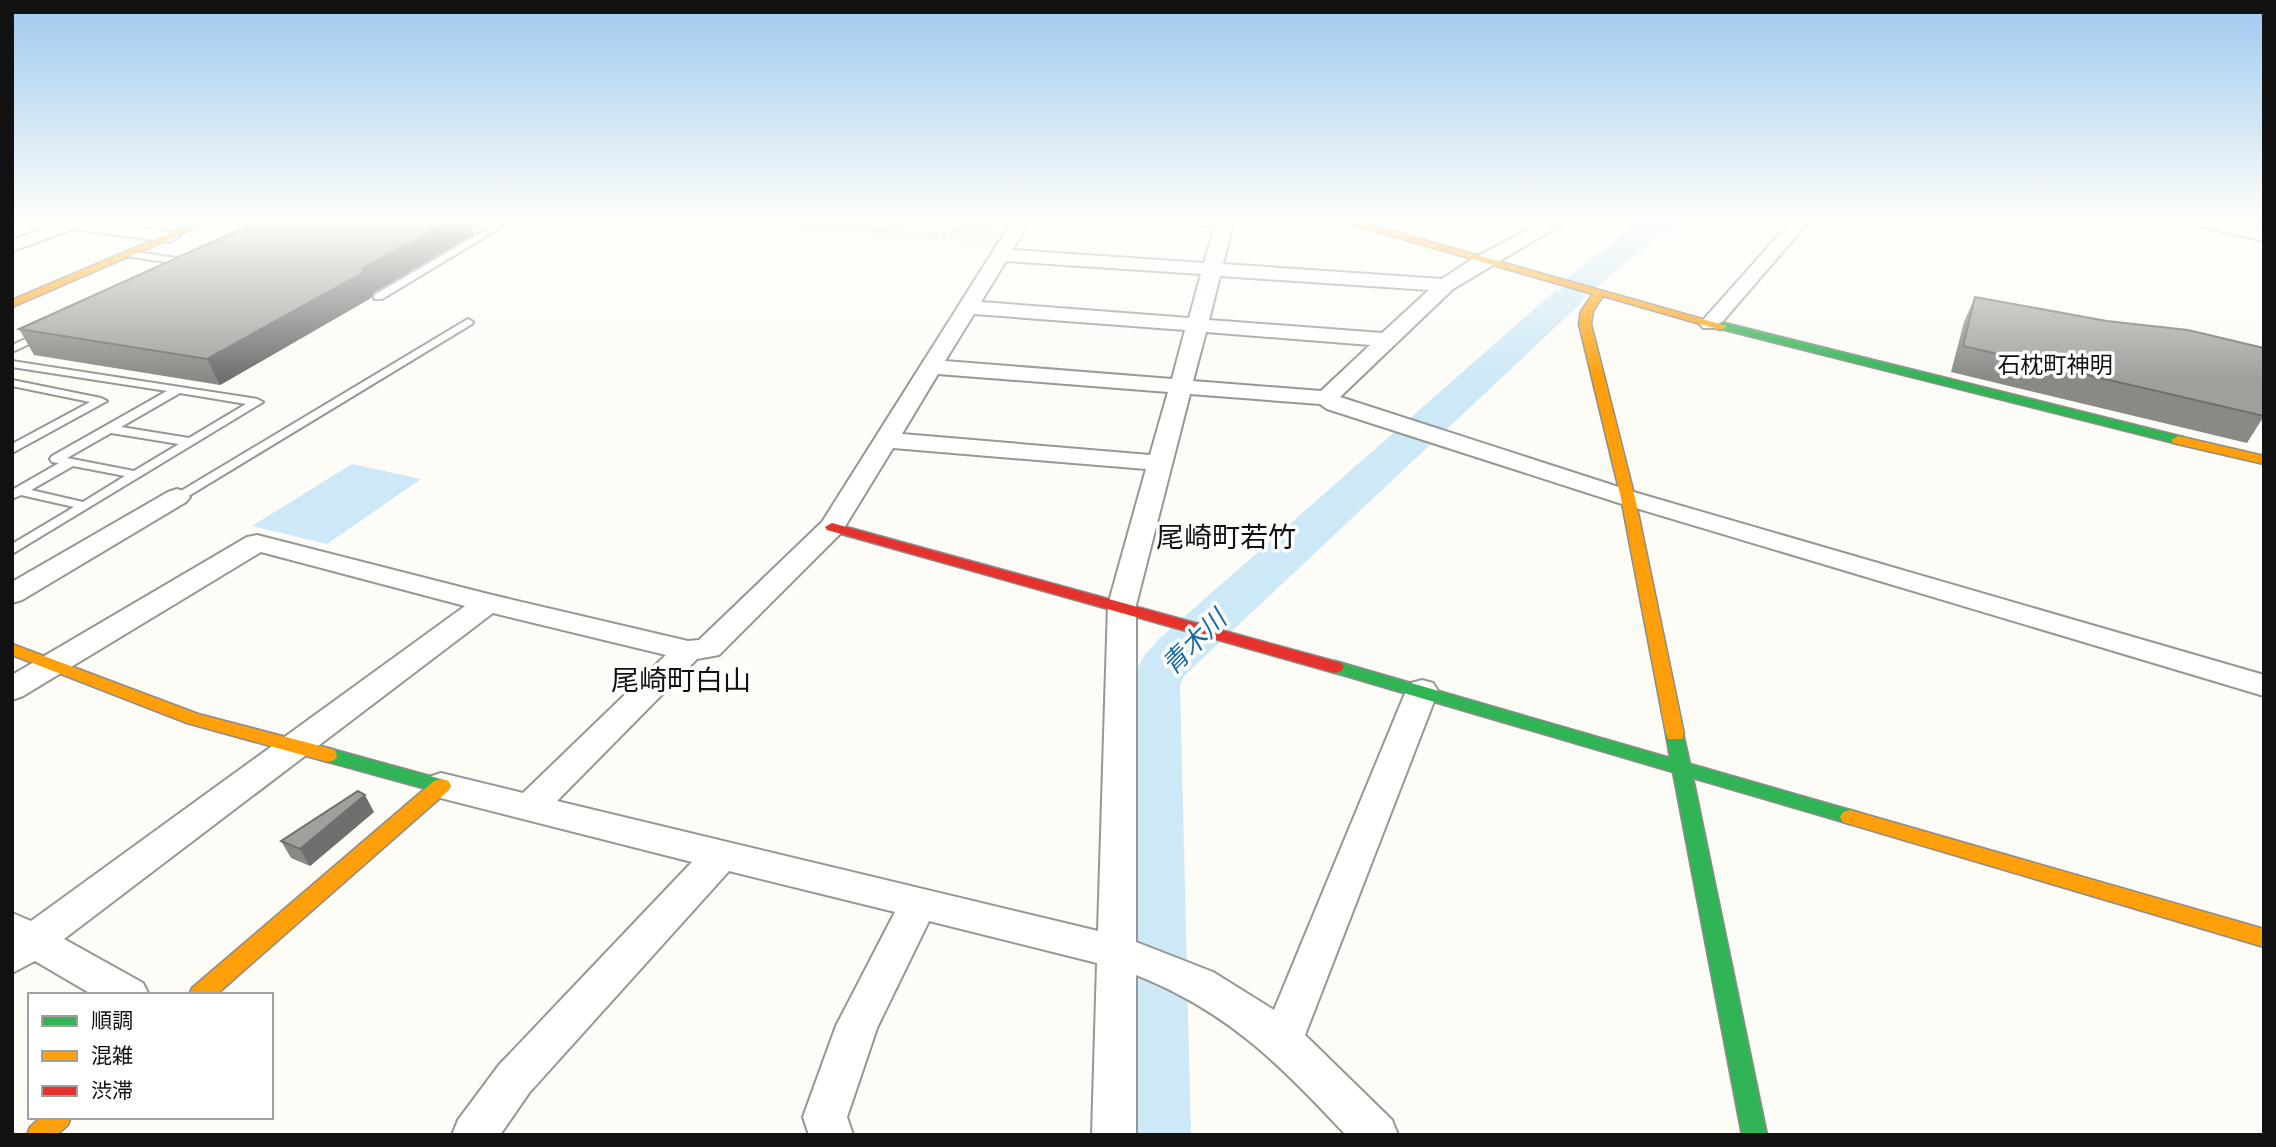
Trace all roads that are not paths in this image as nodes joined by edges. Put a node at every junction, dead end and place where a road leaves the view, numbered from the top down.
1 (88, 272) edge
2 (173, 272) edge
3 (421, 272) edge
4 (988, 272) edge
5 (1211, 272) edge
6 (1235, 272) edge
7 (1467, 272) edge
8 (1515, 272) edge
9 (1756, 272) edge
10 (168, 274) edge
11 (1446, 285) junction
12 (1598, 295) junction
13 (378, 297) dead end
14 (14, 303) edge
15 (967, 307) junction
16 (468, 322) dead end
17 (1198, 323) junction
18 (1710, 324) junction
19 (48, 332) edge
20 (1387, 340) junction
21 (12, 349) edge
22 (12, 364) edge
23 (932, 367) junction
24 (78, 374) junction
25 (12, 383) edge
26 (1182, 387) junction
27 (47, 390) junction
28 (178, 390) junction
29 (1326, 398) junction
30 (109, 429) junction
31 (886, 440) junction
32 (191, 442) junction
33 (12, 449) edge
34 (2264, 460) edge
35 (71, 462) junction
36 (1161, 463) junction
37 (137, 475) junction
38 (15, 493) edge
39 (177, 497) joint
40 (1628, 498) junction
41 (85, 506) junction
42 (832, 527) junction
43 (19, 541) edge
44 (12, 550) edge
45 (12, 594) edge
46 (488, 603) junction
47 (1122, 605) junction
48 (12, 649) edge
49 (688, 651) junction
50 (50, 666) junction
51 (2264, 686) edge
52 (12, 689) edge
53 (1422, 691) junction
54 (291, 747) junction
55 (1683, 770) junction
56 (441, 786) junction
57 (529, 807) junction
58 (721, 855) junction
59 (919, 903) junction
60 (2264, 939) edge
61 (19, 943) edge
62 (1140, 960) junction
63 (125, 993) edge
64 (202, 993) edge
65 (1282, 1040) junction
66 (57, 1119) edge
67 (39, 1135) edge
68 (474, 1135) edge
69 (831, 1135) edge
70 (1114, 1135) edge
71 (1377, 1135) edge
72 (1755, 1135) edge

1 - 14 street
2 - 10 lane
3 - 13 lane
4 - 15 street
5 - 17 street
6 - 11 street
7 - 11 street
8 - 12 street
9 - 18 street
11 - 20 street
12 - 18 street
12 - 40 street
15 - 17 street
15 - 23 street
16 - 39 lane
17 - 20 street
17 - 26 street
18 - 34 street
19 - 21 lane
20 - 29 street
22 - 24 lane
23 - 26 street
23 - 31 street
24 - 27 lane
24 - 28 lane
25 - 27 lane
26 - 29 street
26 - 36 street
27 - 33 lane
28 - 30 lane
28 - 32 lane
29 - 40 street
30 - 32 lane
30 - 35 lane
31 - 36 street
31 - 42 street
32 - 37 lane
35 - 37 lane
35 - 38 lane
36 - 47 street
37 - 41 lane
38 - 41 lane
39 - 45 street
40 - 51 street
40 - 55 street
41 - 43 lane
42 - 47 street
42 - 49 street
43 - 44 lane
46 - 49 street
46 - 50 street
46 - 54 street
47 - 53 street
47 - 62 street
48 - 50 street
49 - 57 street
50 - 52 street
50 - 54 street
53 - 55 street
53 - 65 street
54 - 56 street
54 - 61 street
55 - 60 street
55 - 72 street
56 - 57 street
56 - 64 street
57 - 58 street
58 - 59 street
58 - 68 street
59 - 62 street
59 - 69 street
61 - 63 street
62 - 65 street
62 - 70 street
65 - 71 street
66 - 67 street

